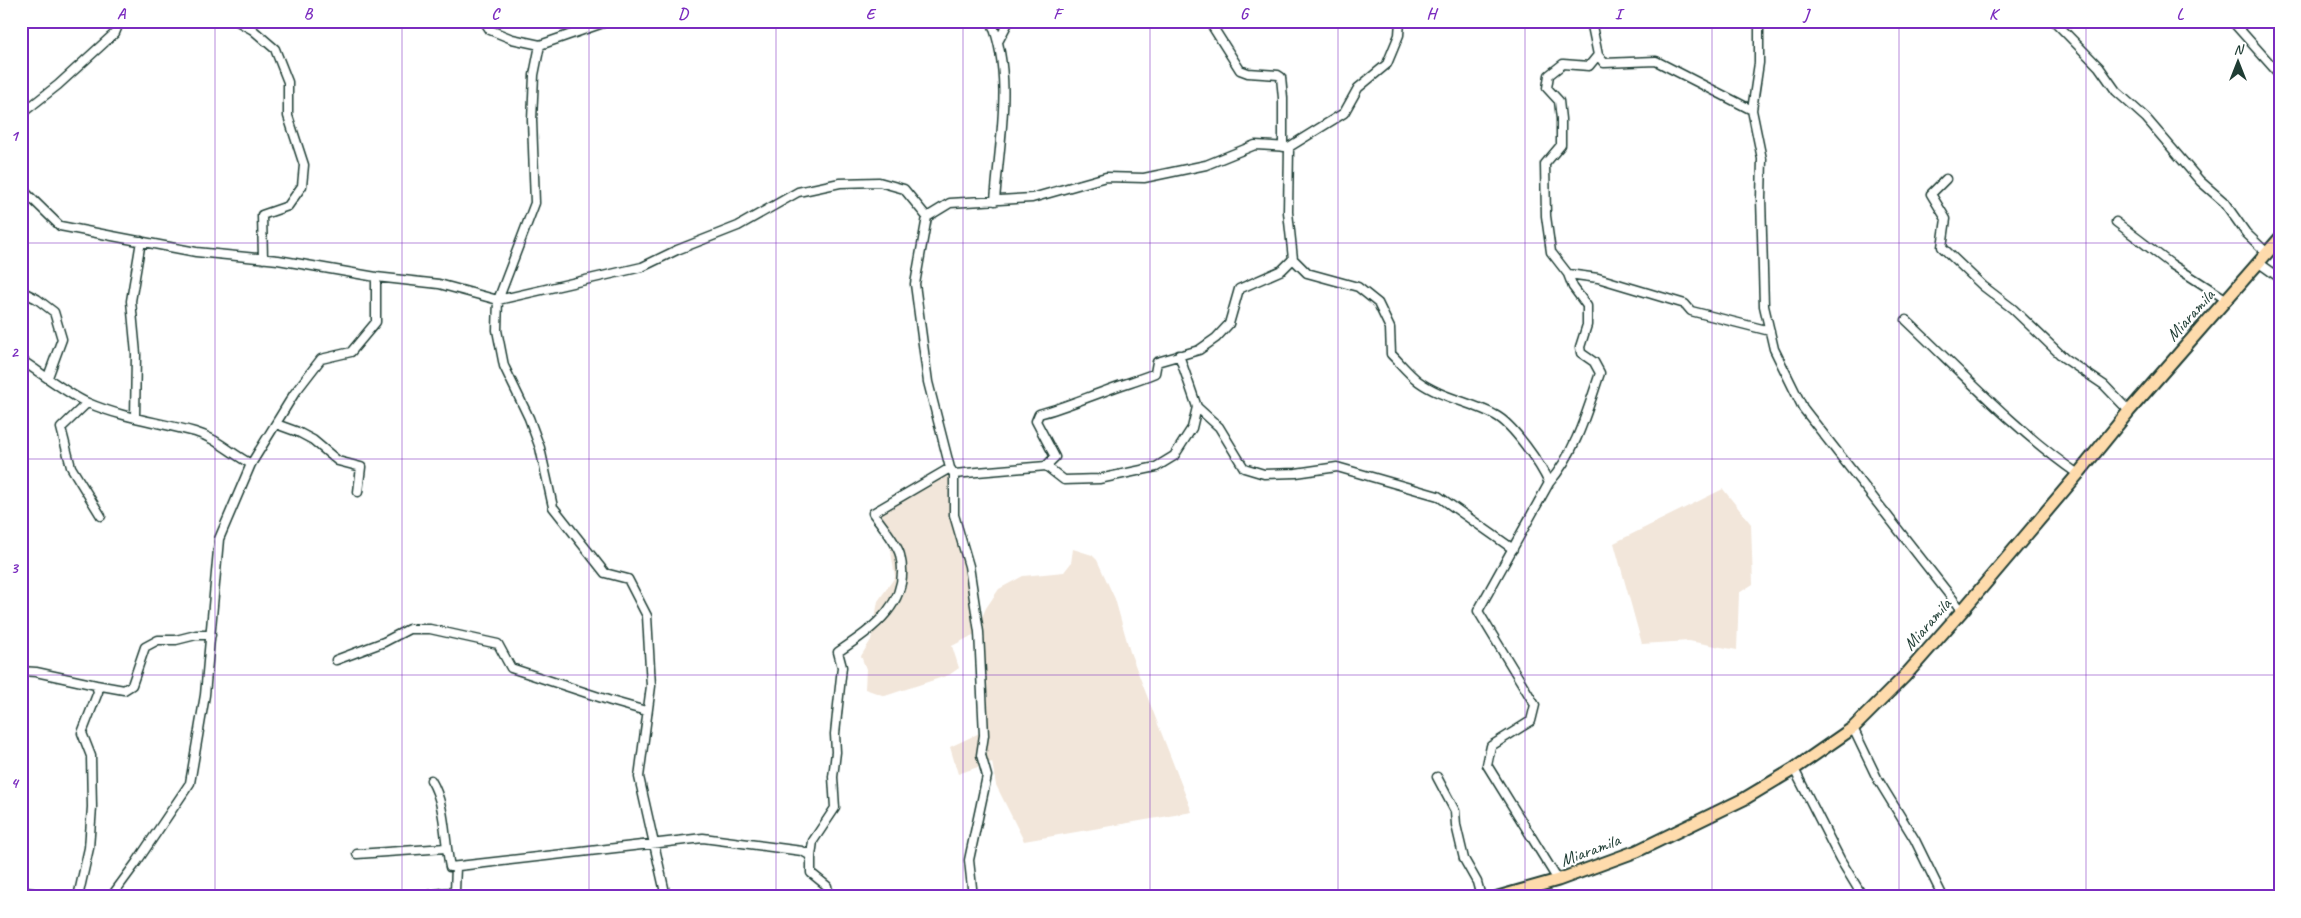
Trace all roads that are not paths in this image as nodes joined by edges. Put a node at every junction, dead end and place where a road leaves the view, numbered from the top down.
1 (120, 21) edge
2 (237, 21) edge
3 (484, 21) edge
4 (608, 21) edge
5 (991, 21) edge
6 (1008, 21) edge
7 (1209, 21) edge
8 (1400, 21) edge
9 (1591, 21) edge
10 (1759, 21) edge
11 (2054, 21) edge
12 (2232, 21) edge
13 (999, 40) junction
14 (540, 45) junction
15 (1598, 55) junction
16 (2280, 75) edge
17 (1752, 110) junction
18 (21, 114) edge
19 (1286, 147) junction
20 (1946, 179) dead end
21 (21, 188) edge
22 (995, 201) junction
23 (926, 217) junction
24 (2116, 222) dead end
25 (2280, 238) edge
26 (142, 241) junction
27 (2267, 253) junction
28 (262, 258) junction
29 (1294, 259) junction
30 (2259, 263) junction
31 (1568, 274) junction
32 (376, 278) junction
33 (2280, 278) edge
34 (21, 291) edge
35 (498, 300) junction
36 (2227, 300) junction
37 (1906, 320) dead end
38 (1770, 331) junction
39 (1179, 355) junction
40 (21, 360) edge
41 (48, 377) junction
42 (87, 403) junction
43 (1197, 407) junction
44 (2128, 411) junction
45 (135, 418) junction
46 (276, 424) junction
47 (251, 464) junction
48 (1046, 466) junction
49 (952, 471) junction
50 (2078, 474) junction
51 (1549, 483) junction
52 (358, 492) dead end
53 (101, 516) dead end
54 (1513, 549) junction
55 (1962, 611) junction
56 (211, 635) junction
57 (336, 660) dead end
58 (21, 671) edge
59 (96, 684) junction
60 (646, 711) junction
61 (1852, 728) junction
62 (1794, 769) junction
63 (1437, 777) dead end
64 (431, 780) dead end
65 (655, 843) junction
66 (446, 848) junction
67 (357, 854) dead end
68 (811, 856) junction
69 (456, 867) junction
70 (1558, 880) junction
71 (21, 891) edge
72 (53, 897) edge
73 (78, 897) edge
74 (111, 897) edge
75 (419, 897) edge
76 (666, 897) edge
77 (829, 897) edge
78 (973, 897) edge
79 (1481, 897) edge
80 (1498, 897) edge
81 (1863, 897) edge
82 (1943, 897) edge

1 - 18 street
2 - 28 street
3 - 14 street
4 - 14 street
5 - 13 street
6 - 13 street
7 - 19 street
8 - 19 street
9 - 15 street
10 - 17 street
11 - 27 street
12 - 16 street
13 - 22 street
14 - 35 street
15 - 17 street
15 - 31 street
17 - 38 street
19 - 22 street
19 - 29 street
20 - 44 street
21 - 26 street
22 - 23 street
23 - 35 street
23 - 49 street
24 - 36 street
25 - 27 main road, Miaramila
26 - 28 street
26 - 45 street
27 - 30 main road, Miaramila
28 - 32 street
29 - 39 street
29 - 51 street
30 - 33 street
30 - 36 main road, Miaramila
31 - 38 street
31 - 51 street
32 - 35 street
32 - 46 street
34 - 41 street
35 - 60 street
36 - 44 main road, Miaramila
37 - 50 street
38 - 55 street
39 - 43 street
39 - 48 street
40 - 41 street
41 - 42 street
42 - 45 street
42 - 53 street
43 - 48 street
43 - 54 street
44 - 50 main road, Miaramila
45 - 47 street
46 - 47 street
46 - 52 street
47 - 56 street
48 - 49 street
49 - 68 street
49 - 78 street
50 - 55 main road, Miaramila
51 - 54 street
54 - 70 street
55 - 61 main road, Miaramila
56 - 59 street
56 - 74 street
57 - 60 street
58 - 59 street
59 - 73 street
60 - 65 street
61 - 62 main road, Miaramila
61 - 82 street
62 - 70 main road, Miaramila
62 - 81 street
63 - 79 street
64 - 66 street
65 - 68 street
65 - 69 street
65 - 76 street
66 - 67 street
66 - 69 street
68 - 77 street
69 - 75 street
70 - 80 main road, Miaramila
71 - 72 street

